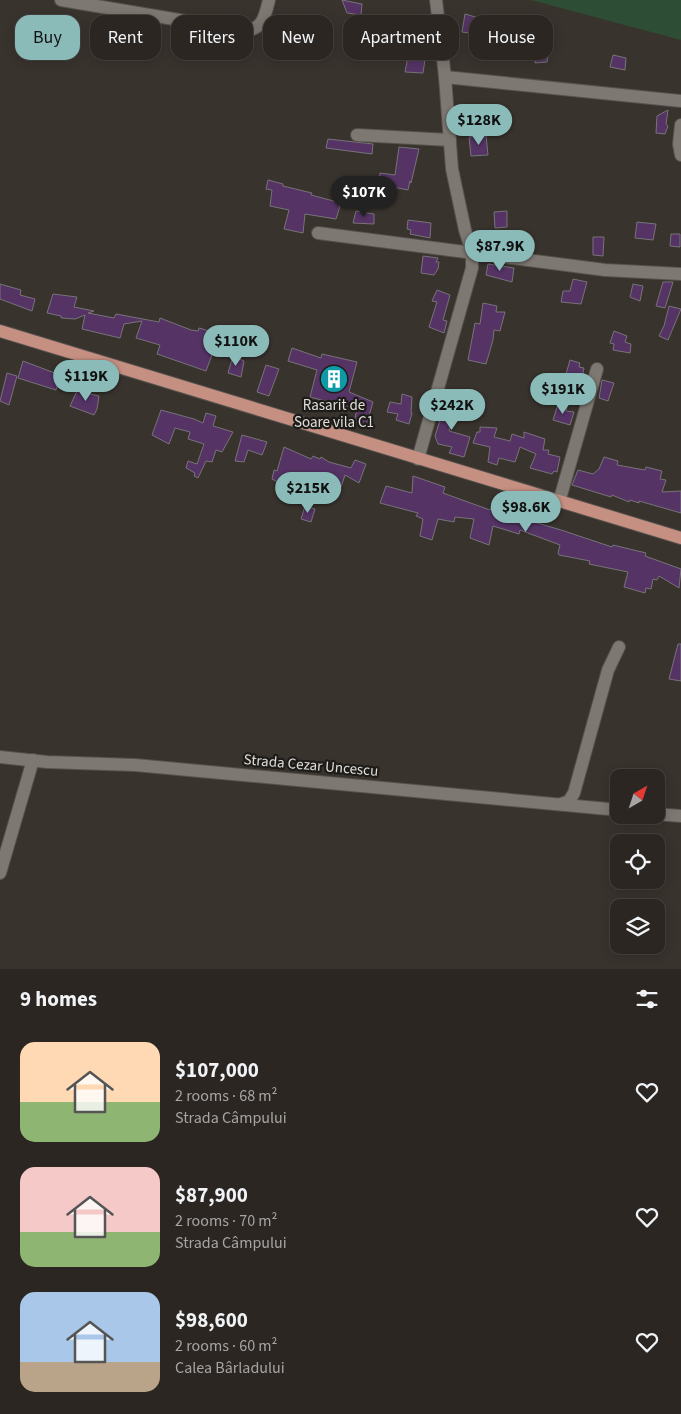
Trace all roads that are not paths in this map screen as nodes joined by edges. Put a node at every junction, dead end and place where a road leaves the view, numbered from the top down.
1 (61, 0) edge
2 (269, 0) edge
3 (436, 0) edge
4 (445, 77) junction
5 (681, 102) edge
6 (681, 125) edge
7 (357, 135) dead end
8 (450, 140) junction
9 (681, 155) edge
10 (318, 233) dead end
11 (472, 252) junction
12 (681, 274) edge
13 (0, 331) edge
14 (597, 369) dead end
15 (418, 459) junction
16 (559, 502) junction
17 (681, 538) edge
18 (619, 647) dead end
19 (0, 757) edge
20 (33, 760) junction
21 (561, 804) junction
22 (610, 809) edge
23 (665, 815) edge
24 (681, 816) edge
25 (0, 873) edge

1 - 2 street
3 - 4 street
4 - 5 street
4 - 8 street
6 - 9 street
7 - 8 street
8 - 11 street
10 - 11 street
11 - 12 street
11 - 15 street
13 - 15 main road
14 - 16 street
15 - 16 main road
16 - 17 main road
18 - 21 street
19 - 20 street, Strada Cezar Uncescu
20 - 21 street, Strada Cezar Uncescu
20 - 25 street
21 - 22 street, Strada Cezar Uncescu
23 - 24 street

